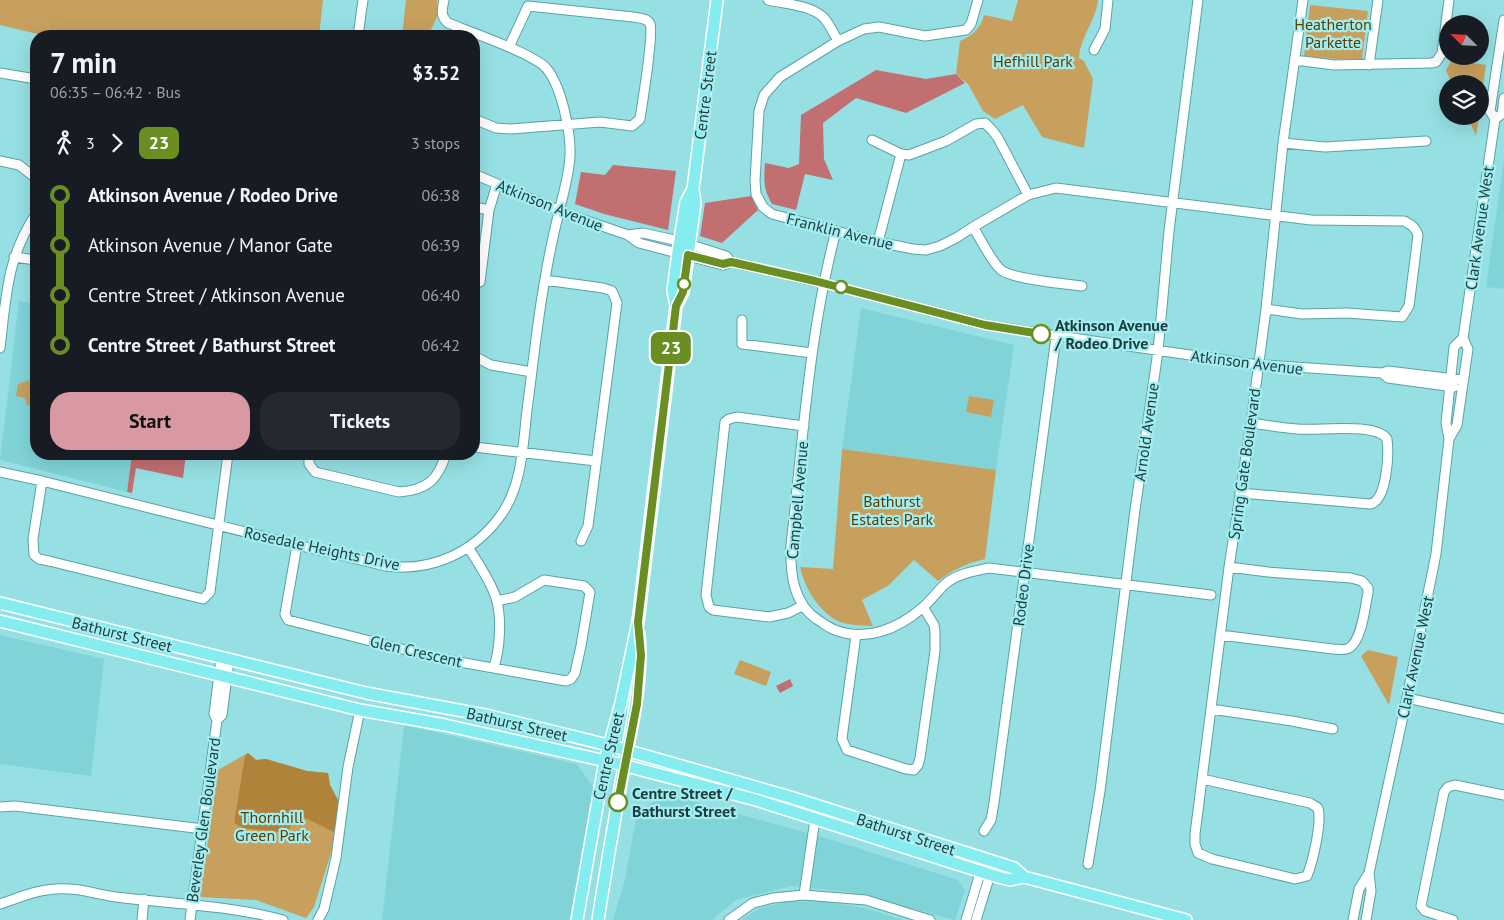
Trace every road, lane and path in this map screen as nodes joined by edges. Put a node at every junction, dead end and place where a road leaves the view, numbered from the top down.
1 (363, 0) edge
2 (444, 0) edge
3 (717, 0) edge
4 (768, 0) edge
5 (978, 0) edge
6 (1108, 0) edge
7 (1198, 0) edge
8 (1302, 0) edge
9 (1378, 0) edge
10 (1450, 0) edge
11 (1504, 20) edge
12 (359, 30) edge
13 (465, 30) edge
14 (480, 36) edge
15 (838, 41) junction
16 (508, 48) junction
17 (1094, 50) dead end
18 (1295, 60) junction
19 (1369, 65) junction
20 (0, 73) edge
21 (30, 78) edge
22 (1499, 78) edge
23 (1504, 98) edge
24 (1495, 119) junction
25 (480, 121) edge
26 (566, 125) junction
27 (872, 140) dead end
28 (1426, 141) dead end
29 (1283, 143) junction
30 (901, 154) junction
31 (0, 160) edge
32 (30, 174) edge
33 (480, 177) edge
34 (497, 184) junction
35 (1028, 195) junction
36 (1173, 203) junction
37 (480, 208) edge
38 (489, 210) junction
39 (559, 210) junction
40 (1275, 215) junction
41 (30, 224) edge
42 (972, 227) junction
43 (836, 231) junction
44 (878, 242) junction
45 (684, 248) junction
46 (14, 258) junction
47 (30, 259) edge
48 (545, 280) junction
49 (480, 282) edge
50 (823, 283) junction
51 (1082, 286) dead end
52 (1266, 309) junction
53 (742, 320) dead end
54 (1056, 337) junction
55 (1463, 338) junction
56 (0, 348) edge
57 (1158, 351) junction
58 (812, 353) junction
59 (480, 359) edge
60 (1258, 365) junction
61 (532, 372) junction
62 (1450, 382) junction
63 (1463, 384) junction
64 (1251, 423) junction
65 (804, 426) junction
66 (1449, 439) junction
67 (480, 448) edge
68 (522, 451) junction
69 (227, 460) edge
70 (309, 460) edge
71 (444, 460) edge
72 (596, 461) junction
73 (0, 472) edge
74 (42, 481) junction
75 (1240, 493) junction
76 (219, 526) junction
77 (581, 541) dead end
78 (297, 545) junction
79 (468, 547) junction
80 (1230, 567) junction
81 (1024, 573) junction
82 (1126, 585) junction
83 (1211, 595) dead end
84 (497, 601) junction
85 (0, 603) edge
86 (802, 606) junction
87 (923, 607) junction
88 (0, 621) edge
89 (638, 622) junction
90 (856, 635) junction
91 (1220, 635) junction
92 (225, 660) junction
93 (494, 668) junction
94 (223, 676) junction
95 (1407, 698) junction
96 (1211, 709) junction
97 (360, 710) junction
98 (1504, 719) edge
99 (1334, 729) dead end
100 (608, 744) junction
101 (628, 750) junction
102 (605, 761) junction
103 (624, 766) junction
104 (1202, 779) junction
105 (1504, 795) edge
106 (0, 807) edge
107 (816, 819) junction
108 (203, 829) junction
109 (984, 831) dead end
110 (989, 861) junction
111 (1088, 864) dead end
112 (985, 873) junction
113 (1369, 874) junction
114 (1024, 877) junction
115 (804, 895) junction
116 (144, 899) junction
117 (0, 904) edge
118 (192, 905) junction
119 (979, 917) edge
120 (142, 920) edge
121 (190, 920) edge
122 (283, 920) edge
123 (318, 920) edge
124 (577, 920) edge
125 (598, 920) edge
126 (729, 920) edge
127 (930, 920) edge
128 (966, 920) edge
129 (1186, 920) edge
130 (1353, 920) edge
131 (1366, 920) edge
132 (1453, 920) edge

1 - 12 street
2 - 13 street, Rosedale Heights Drive
3 - 45 main road, Centre Street
4 - 15 street
5 - 15 street, Franklin Avenue
6 - 17 street
7 - 36 street, Arnold Avenue
8 - 18 street, Spring Gate Boulevard
9 - 19 street
10 - 19 street
11 - 22 street, Clark Avenue West
14 - 16 street, Rosedale Heights Drive
15 - 43 street, Franklin Avenue
16 - 26 street, Rosedale Heights Drive
16 - 26 street
18 - 19 street
18 - 29 street, Spring Gate Boulevard
20 - 21 street
22 - 24 street, Clark Avenue West
23 - 24 street, Clark Avenue West
24 - 55 street, Clark Avenue West
25 - 26 street
26 - 39 street, Rosedale Heights Drive
27 - 30 street
28 - 29 street
29 - 40 street, Spring Gate Boulevard
30 - 35 street
30 - 44 street
31 - 32 street
33 - 34 street, Atkinson Avenue
34 - 38 street
34 - 39 street, Atkinson Avenue
35 - 36 street, Franklin Avenue
35 - 42 street, Franklin Avenue
36 - 40 street, Franklin Avenue
36 - 57 street, Arnold Avenue
37 - 38 street
38 - 49 street
39 - 45 street, Atkinson Avenue
39 - 48 street, Rosedale Heights Drive
40 - 52 street, Spring Gate Boulevard
40 - 52 street, Franklin Avenue
41 - 46 street
42 - 44 street, Franklin Avenue
42 - 51 street
43 - 44 street, Franklin Avenue
43 - 50 street, Campbell Avenue
45 - 50 street, Atkinson Avenue
45 - 89 main road, Centre Street
46 - 47 street
46 - 56 street
48 - 61 street, Rosedale Heights Drive
48 - 72 street
50 - 54 street, Atkinson Avenue
50 - 58 street, Campbell Avenue
52 - 60 street, Spring Gate Boulevard
53 - 58 street
54 - 57 street, Atkinson Avenue
54 - 81 street, Rodeo Drive
55 - 62 street, Clark Avenue West
55 - 63 street, Clark Avenue West
57 - 60 street, Atkinson Avenue
57 - 82 street, Arnold Avenue
58 - 65 street, Campbell Avenue
59 - 61 street
60 - 62 street, Atkinson Avenue
60 - 64 street, Spring Gate Boulevard
61 - 68 street, Rosedale Heights Drive
62 - 63 street, Atkinson Avenue
62 - 66 street, Clark Avenue West
63 - 66 street, Clark Avenue West
64 - 75 street, Spring Gate Boulevard
64 - 75 street
65 - 86 street, Campbell Avenue
65 - 86 street
66 - 95 street, Clark Avenue West
67 - 68 street
68 - 72 street
68 - 79 street, Rosedale Heights Drive
69 - 76 street
70 - 71 street
72 - 77 street
73 - 74 street, Rosedale Heights Drive
74 - 76 street, Rosedale Heights Drive
74 - 76 street
75 - 80 street, Spring Gate Boulevard
76 - 78 street, Rosedale Heights Drive
78 - 79 street, Rosedale Heights Drive
78 - 93 street, Glen Crescent
79 - 84 street
80 - 91 street, Spring Gate Boulevard
80 - 91 street
81 - 82 street
81 - 87 street
81 - 109 street, Rodeo Drive
82 - 83 street
82 - 111 street, Arnold Avenue
84 - 93 street
84 - 93 street
85 - 92 main road, Bathurst Street
86 - 90 street
87 - 90 street
87 - 90 street
88 - 94 main road, Bathurst Street
89 - 100 main road, Centre Street
89 - 101 main road, Centre Street
91 - 96 street, Spring Gate Boulevard
92 - 94 street, Beverley Glen Boulevard
92 - 100 main road, Bathurst Street
94 - 97 main road, Bathurst Street
94 - 108 street, Beverley Glen Boulevard
95 - 98 street
95 - 113 street, Clark Avenue West
96 - 99 street
96 - 104 street, Spring Gate Boulevard
97 - 102 main road, Bathurst Street
97 - 123 street
100 - 101 main road, Bathurst Street
100 - 102 main road, Centre Street
101 - 103 main road, Centre Street
101 - 110 main road, Bathurst Street
102 - 103 main road, Bathurst Street
102 - 124 main road, Centre Street
103 - 107 main road, Bathurst Street
103 - 125 main road, Centre Street
104 - 104 street, Spring Gate Boulevard
105 - 132 street
106 - 108 street
107 - 112 main road, Bathurst Street
107 - 115 street
108 - 118 street, Beverley Glen Boulevard
110 - 112 street
110 - 114 main road, Bathurst Street
112 - 114 main road, Bathurst Street
112 - 119 street
112 - 128 street
113 - 130 street, Clark Avenue West
113 - 131 street, Clark Avenue West
114 - 129 main road, Bathurst Street
115 - 126 street
115 - 127 street
116 - 117 street
116 - 118 street
116 - 120 street
118 - 121 street, Beverley Glen Boulevard
118 - 122 street

